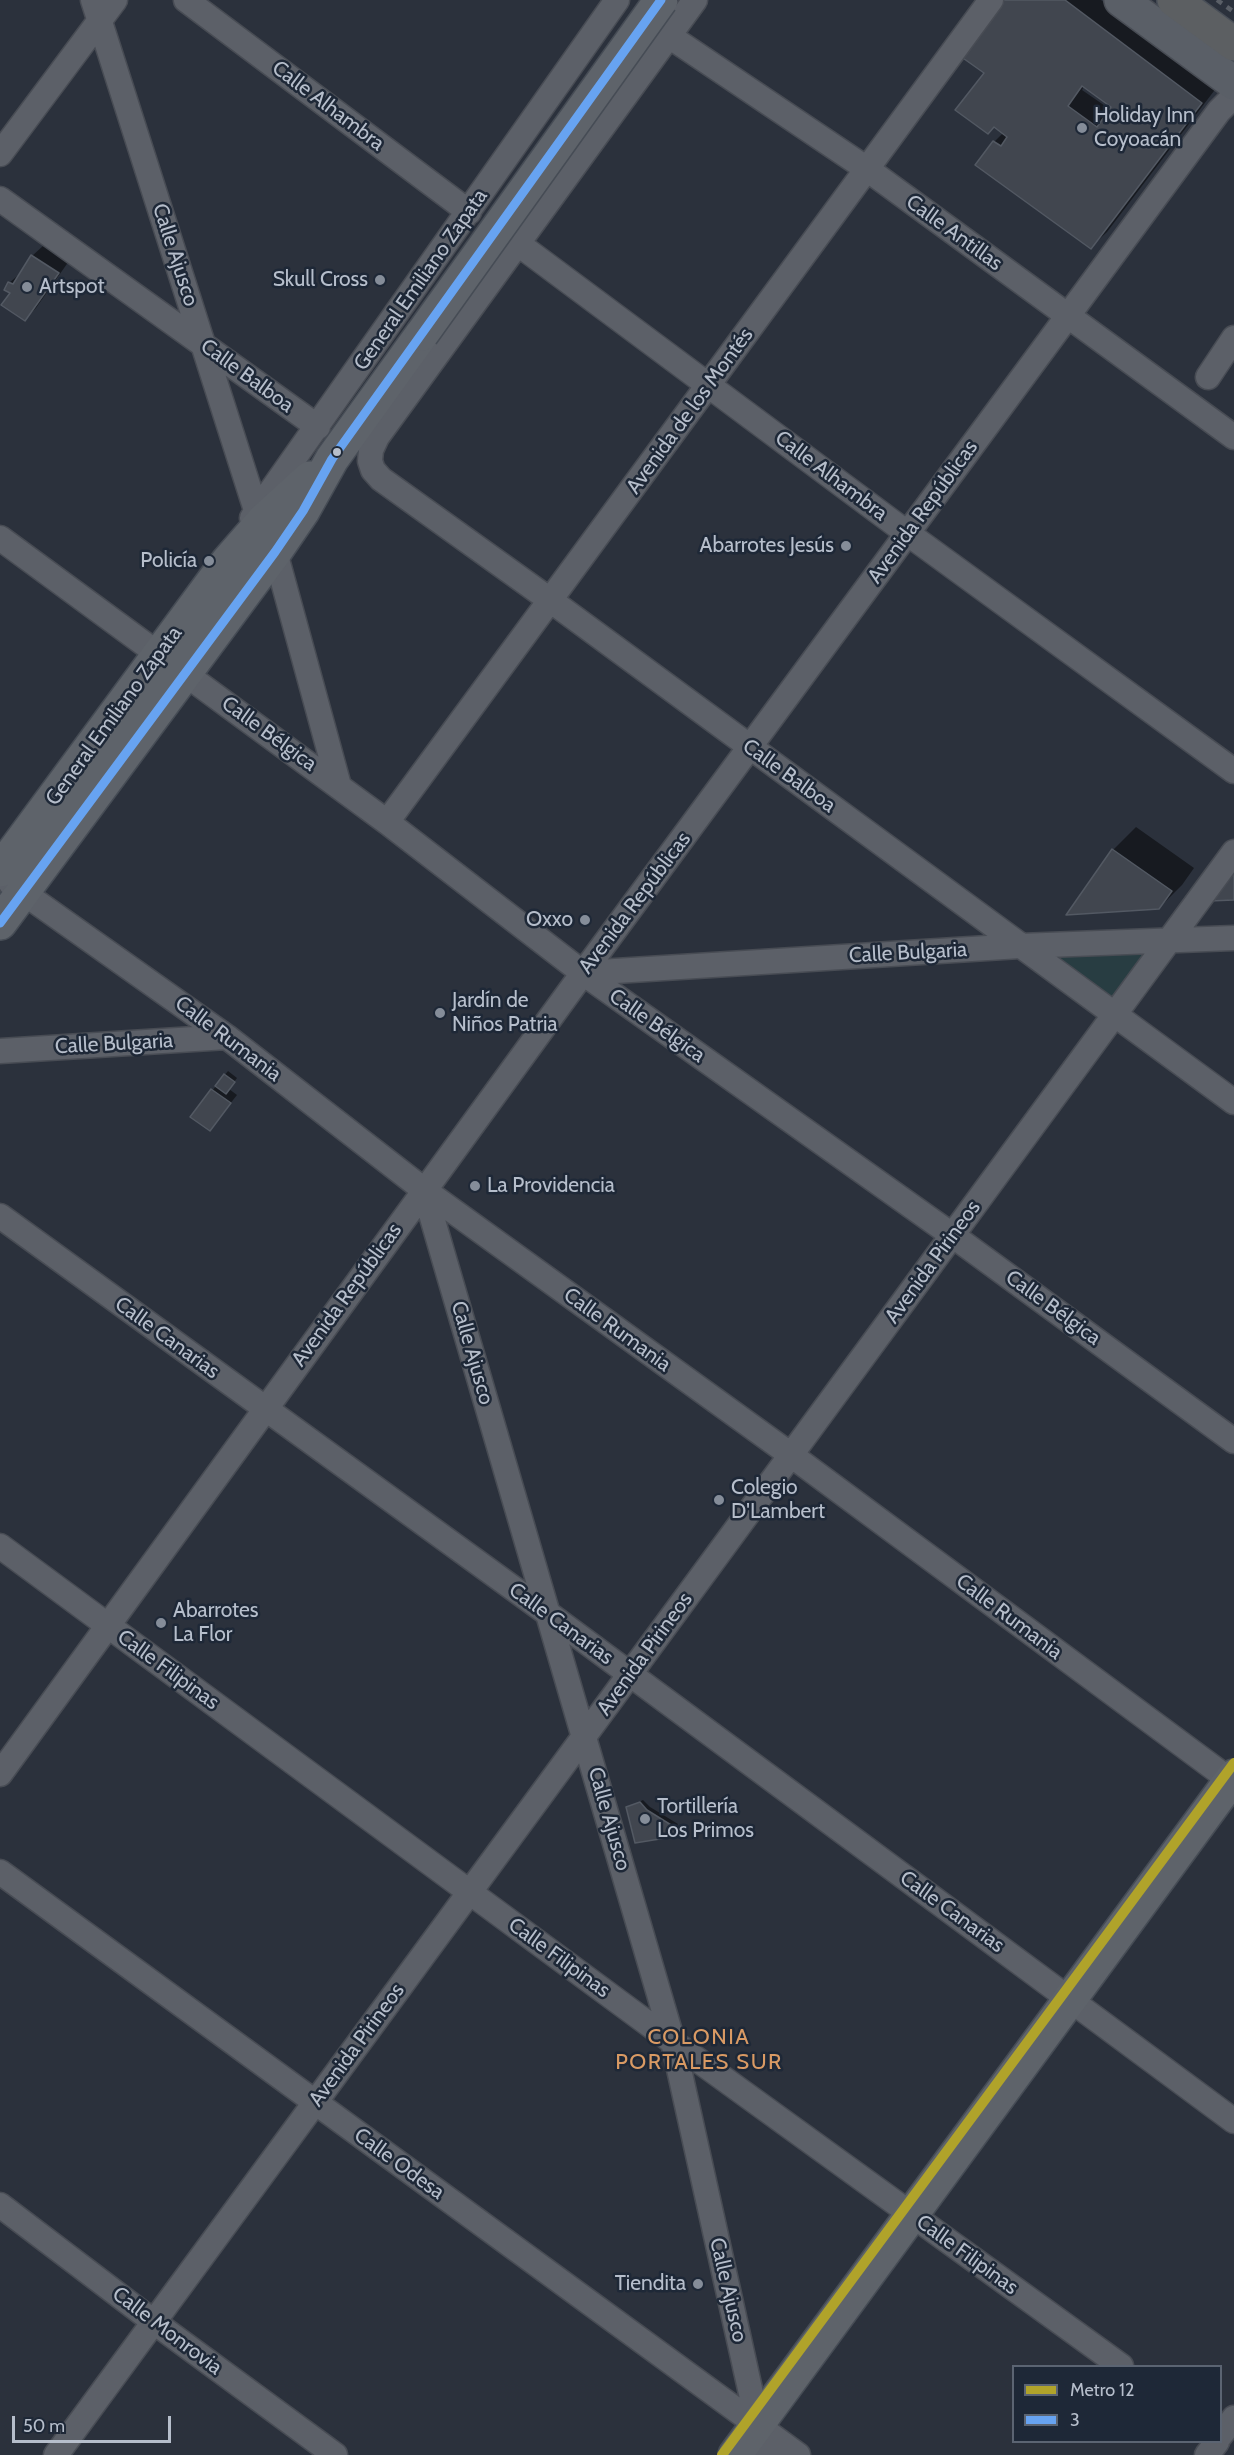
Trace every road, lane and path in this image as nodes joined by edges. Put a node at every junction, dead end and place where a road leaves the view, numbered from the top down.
1 (116, 0) edge
2 (186, 0) edge
3 (617, 0) edge
4 (661, 0) edge
5 (695, 0) edge
6 (991, 0) edge
7 (1121, 0) edge
8 (1174, 0) edge
9 (97, 11) edge
10 (669, 36) junction
11 (1234, 44) edge
12 (1234, 83) edge
13 (1234, 96) edge
14 (0, 154) edge
15 (867, 169) junction
16 (0, 199) edge
17 (469, 212) junction
18 (517, 243) junction
19 (1068, 317) junction
20 (1234, 338) edge
21 (203, 345) junction
22 (1208, 377) dead end
23 (709, 386) junction
24 (318, 427) junction
25 (1234, 437) edge
26 (332, 459) junction
27 (256, 510) junction
28 (907, 533) junction
29 (0, 538) edge
30 (275, 552) junction
31 (228, 561) junction
32 (550, 600) junction
33 (158, 654) junction
34 (185, 673) junction
35 (751, 748) junction
36 (1234, 771) edge
37 (339, 786) junction
38 (387, 822) junction
39 (1234, 852) edge
40 (7, 880) edge
41 (0, 923) edge
42 (1234, 938) edge
43 (1169, 941) junction
44 (1020, 946) junction
45 (583, 973) junction
46 (1114, 1014) junction
47 (227, 1037) junction
48 (0, 1051) edge
49 (1234, 1102) edge
50 (424, 1190) junction
51 (0, 1216) edge
52 (952, 1235) junction
53 (264, 1408) junction
54 (1234, 1441) edge
55 (791, 1455) junction
56 (0, 1546) edge
57 (549, 1615) junction
58 (108, 1625) junction
59 (630, 1674) junction
60 (585, 1736) junction
61 (0, 1774) edge
62 (1233, 1780) edge
63 (0, 1872) edge
64 (470, 1892) junction
65 (1070, 2000) junction
66 (673, 2042) junction
67 (315, 2103) junction
68 (1234, 2121) edge
69 (0, 2205) edge
70 (912, 2215) junction
71 (154, 2322) junction
72 (1118, 2365) edge
73 (1234, 2418) edge
74 (758, 2425) junction
75 (1222, 2436) edge
76 (1222, 2438) edge
77 (1216, 2443) edge
78 (1234, 2448) edge
79 (56, 2455) edge
80 (335, 2455) edge
81 (735, 2455) edge
82 (768, 2455) edge
83 (798, 2455) edge
84 (1207, 2455) edge

1 - 9 street
2 - 17 street, Calle Alhambra
3 - 17 street, General Emiliano Zapata
4 - 26 main road, General Emiliano Zapata, bridge
5 - 10 street
6 - 15 street, Avenida de los Montés
7 - 12 main road
8 - 11 highway
9 - 14 street
9 - 21 street, Calle Ajusco
10 - 15 street, Calle Antillas
10 - 18 street
13 - 19 street, Avenida Repúblicas
15 - 19 street, Calle Antillas
15 - 23 street, Avenida de los Montés
16 - 21 street, Calle Balboa
17 - 24 street, General Emiliano Zapata
18 - 23 street, Calle Alhambra
18 - 32 street, Calle Balboa
19 - 25 street, Calle Antillas
19 - 28 street, Avenida Repúblicas
20 - 22 street
21 - 24 street, Calle Balboa
21 - 27 street, Calle Ajusco
23 - 28 street, Calle Alhambra
23 - 32 street, Avenida de los Montés
24 - 27 street, General Emiliano Zapata
26 - 30 main road, General Emiliano Zapata
26 - 31 main road, General Emiliano Zapata
27 - 31 street, General Emiliano Zapata
28 - 35 street, Avenida Repúblicas
28 - 36 street, Calle Alhambra
29 - 33 street, Calle Bélgica
30 - 34 main road, General Emiliano Zapata
30 - 37 street
31 - 33 main road, General Emiliano Zapata
32 - 35 street, Calle Balboa
32 - 38 street, Avenida de los Montés
33 - 34 street, Calle Bélgica
33 - 40 main road, General Emiliano Zapata
34 - 37 street, Calle Bélgica
34 - 40 main road, General Emiliano Zapata
35 - 44 street, Calle Balboa
35 - 45 street, Avenida Repúblicas
37 - 38 street, Calle Bélgica
38 - 45 street, Calle Bélgica
39 - 43 street, Avenida Pirineos
40 - 41 main road, General Emiliano Zapata
40 - 47 street, Calle Rumania
42 - 43 street, Calle Bulgaria
43 - 44 street, Calle Bulgaria
43 - 46 street, Avenida Pirineos
44 - 45 street, Calle Bulgaria
44 - 46 street, Calle Balboa
45 - 50 street, Avenida Repúblicas
45 - 52 street, Calle Bélgica
46 - 49 street, Calle Balboa
46 - 52 street, Avenida Pirineos
47 - 48 street, Calle Bulgaria
47 - 50 street, Calle Rumania
50 - 53 street, Avenida Repúblicas
50 - 55 street, Calle Rumania
50 - 57 street, Calle Ajusco
51 - 53 street, Calle Canarias
52 - 54 street, Calle Bélgica
52 - 55 street, Avenida Pirineos
53 - 57 street, Calle Canarias
53 - 58 street, Avenida Repúblicas
55 - 59 street, Avenida Pirineos
55 - 62 street, Calle Rumania
56 - 58 street, Calle Filipinas
57 - 59 street, Calle Canarias
57 - 60 street, Calle Ajusco
58 - 61 street, Avenida Repúblicas
58 - 64 street, Calle Filipinas
59 - 60 street, Avenida Pirineos
59 - 65 street, Calle Canarias
60 - 64 street, Avenida Pirineos
60 - 66 street, Calle Ajusco
62 - 65 main road
63 - 67 street, Calle Odesa
64 - 66 street, Calle Filipinas
64 - 67 street, Avenida Pirineos
65 - 68 street, Calle Canarias
65 - 70 main road
66 - 70 street, Calle Filipinas
66 - 74 street, Calle Ajusco
67 - 71 street, Avenida Pirineos
67 - 74 street, Calle Odesa
69 - 71 street, Calle Monrovia
70 - 72 street, Calle Filipinas
70 - 74 main road
71 - 79 street, Avenida Pirineos
71 - 80 street, Calle Monrovia
73 - 75 street
74 - 81 main road
74 - 82 street, Calle Ajusco
74 - 83 street, Calle Odesa
76 - 78 street
77 - 84 street

